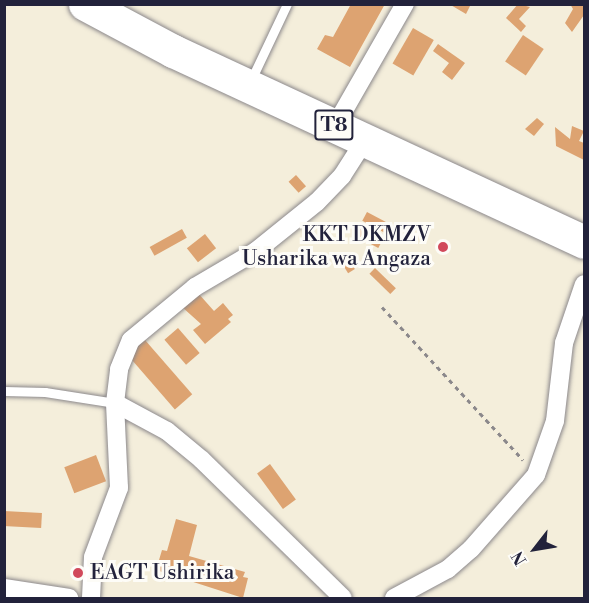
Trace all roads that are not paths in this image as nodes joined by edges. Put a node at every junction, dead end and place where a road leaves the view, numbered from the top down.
1 (85, 4) edge
2 (287, 4) edge
3 (405, 4) edge
4 (249, 85) junction
5 (335, 126) junction
6 (365, 140) junction
7 (585, 242) edge
8 (585, 284) edge
9 (4, 391) edge
10 (115, 403) junction
11 (4, 588) edge
12 (69, 598) edge
13 (91, 598) edge
14 (343, 598) edge
15 (394, 598) edge

1 - 4 highway, T8
2 - 4 lane
3 - 5 street
4 - 5 highway, T8
5 - 6 highway, T8
6 - 7 highway, T8
6 - 10 street
8 - 15 street
9 - 10 lane
10 - 13 street
10 - 14 street
11 - 12 street

